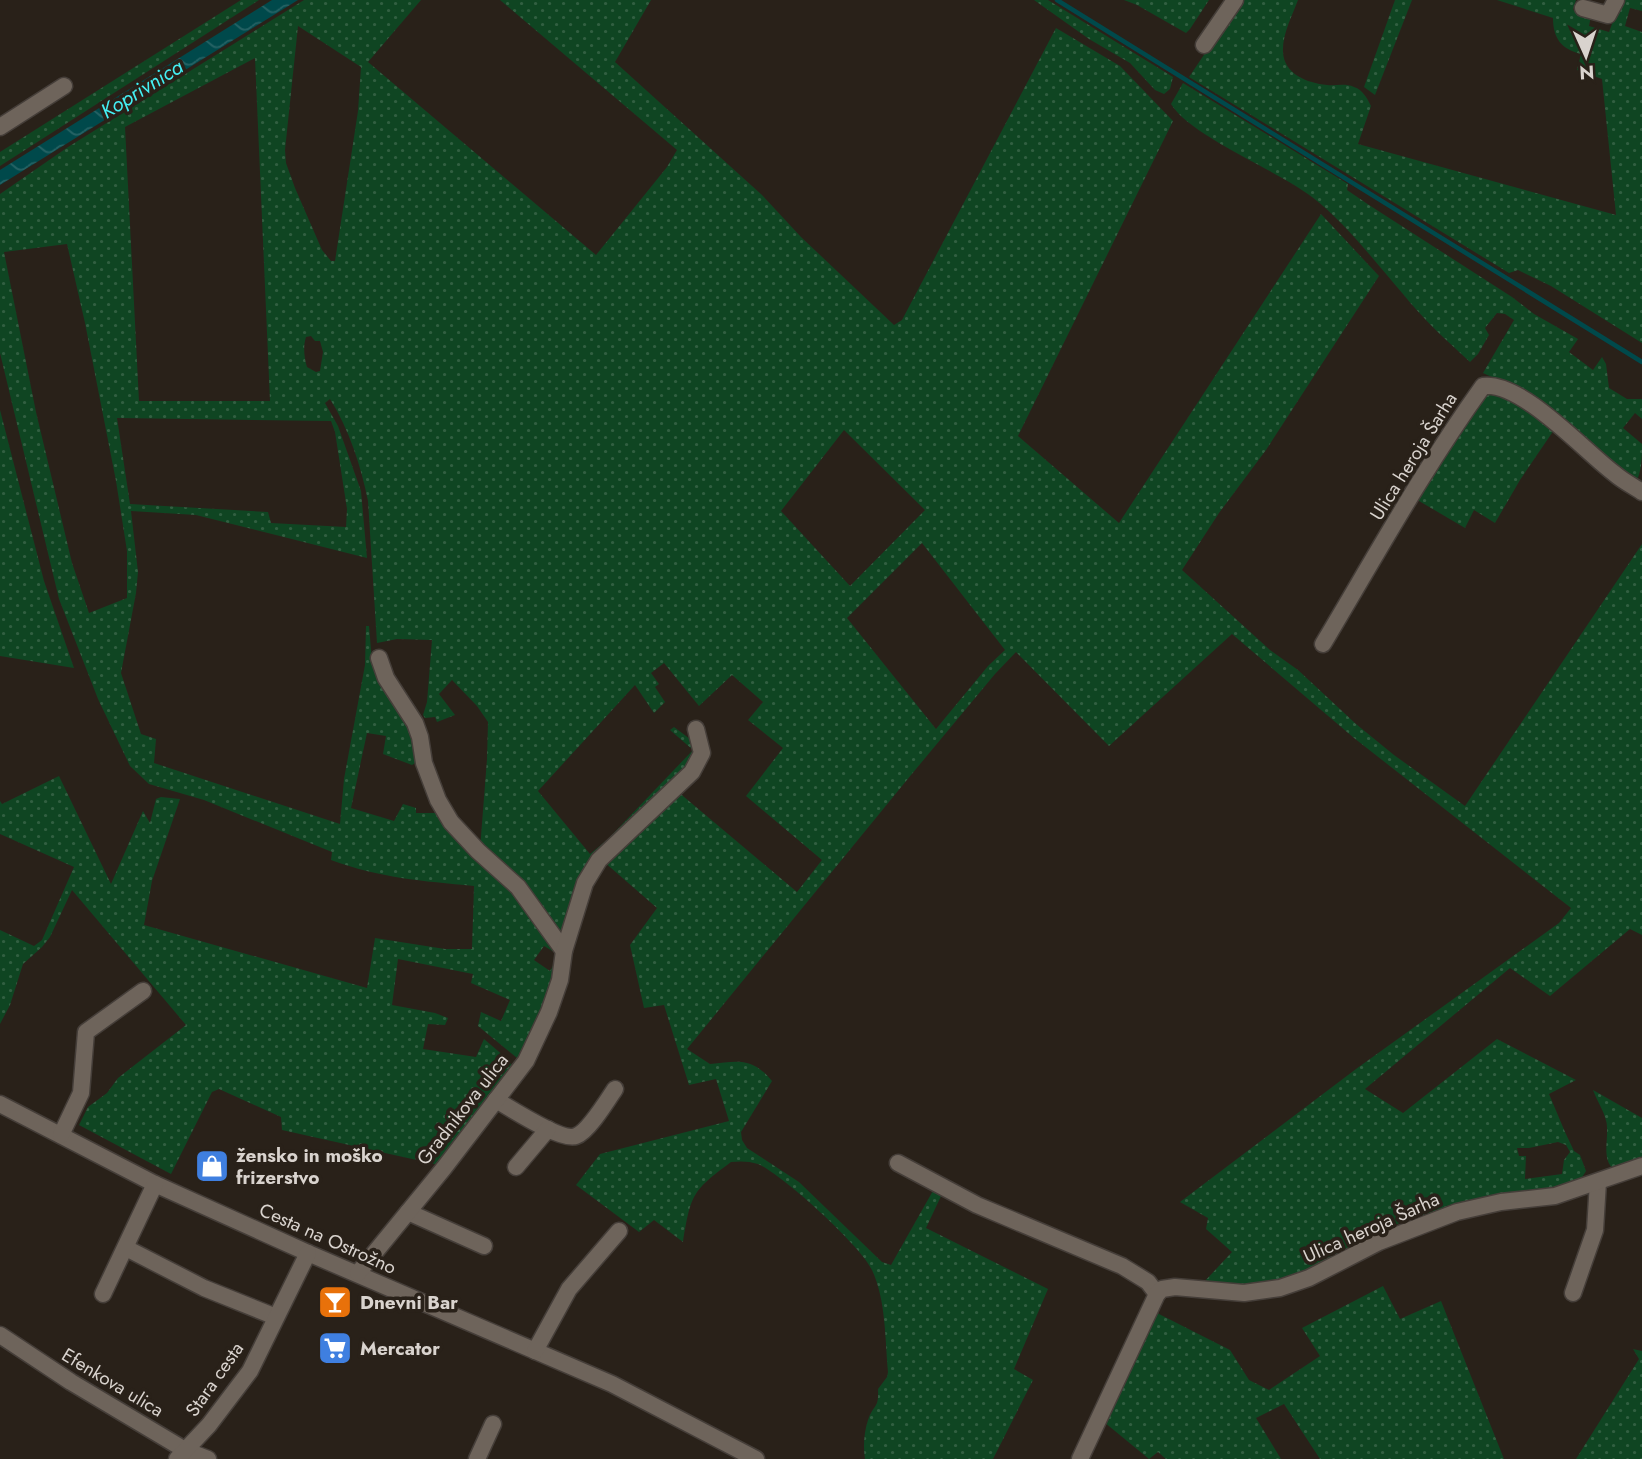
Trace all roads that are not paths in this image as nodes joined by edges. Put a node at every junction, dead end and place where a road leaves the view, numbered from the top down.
1 (1235, 0) edge
2 (1616, 0) edge
3 (1583, 8) dead end
4 (1204, 45) dead end
5 (64, 86) dead end
6 (0, 127) edge
7 (1642, 492) edge
8 (1323, 644) dead end
9 (379, 658) dead end
10 (696, 729) dead end
11 (564, 951) junction
12 (143, 991) dead end
13 (615, 1089) dead end
14 (496, 1100) junction
15 (0, 1104) edge
16 (548, 1129) junction
17 (61, 1135) junction
18 (898, 1163) dead end
19 (1642, 1166) edge
20 (516, 1167) dead end
21 (1598, 1182) junction
22 (155, 1184) junction
23 (408, 1212) junction
24 (619, 1231) dead end
25 (484, 1246) dead end
26 (126, 1248) junction
27 (308, 1253) junction
28 (358, 1273) junction
29 (1573, 1293) dead end
30 (103, 1294) dead end
31 (1157, 1294) junction
32 (276, 1317) junction
33 (0, 1335) edge
34 (535, 1350) junction
35 (493, 1424) dead end
36 (181, 1454) edge
37 (750, 1458) edge
38 (208, 1459) edge
39 (477, 1459) edge
40 (1080, 1459) edge

1 - 4 street
2 - 3 street
5 - 6 street
7 - 8 street, Ulica heroja Šarha
9 - 11 street
10 - 11 street, Gradnikova ulica
11 - 14 street, Gradnikova ulica
12 - 17 street
13 - 16 street
14 - 16 street
14 - 23 street, Gradnikova ulica
15 - 17 street, Cesta na Ostrožno
16 - 20 street
17 - 22 street, Cesta na Ostrožno
18 - 31 street
19 - 21 street, Ulica heroja Šarha
21 - 29 street
21 - 31 street, Ulica heroja Šarha
22 - 26 street
22 - 27 street, Cesta na Ostrožno
23 - 25 street
23 - 28 street, Gradnikova ulica
24 - 34 street
26 - 30 street
26 - 32 street
27 - 28 street, Cesta na Ostrožno
27 - 32 street, Stara cesta
28 - 34 street, Cesta na Ostrožno
31 - 40 street
32 - 36 street, Stara cesta
33 - 36 street, Efenkova ulica
34 - 37 street, Cesta na Ostrožno
35 - 39 street
36 - 38 street, Efenkova ulica

